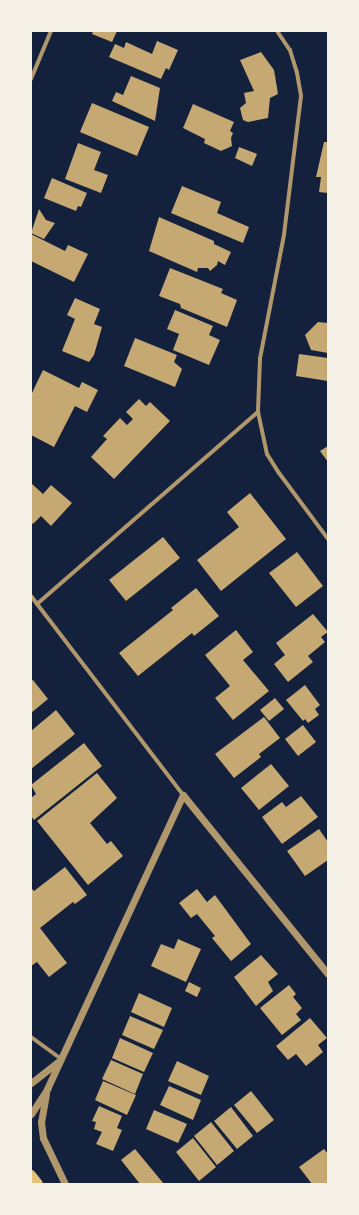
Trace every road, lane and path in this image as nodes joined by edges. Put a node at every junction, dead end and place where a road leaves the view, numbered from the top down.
1 (51, 31) edge
2 (277, 31) edge
3 (31, 80) edge
4 (258, 412) junction
5 (328, 539) edge
6 (31, 596) edge
7 (37, 604) junction
8 (184, 795) junction
9 (328, 974) edge
10 (31, 1037) edge
11 (61, 1059) junction
12 (31, 1083) edge
13 (47, 1089) junction
14 (31, 1114) edge
15 (31, 1175) edge
16 (38, 1184) edge
17 (65, 1184) edge

1 - 3 street
2 - 4 street
4 - 5 street
4 - 7 street
6 - 7 street
7 - 8 street
8 - 9 street
8 - 11 street
10 - 11 street
11 - 12 street
11 - 13 street
13 - 14 street
13 - 17 street
15 - 16 main road

